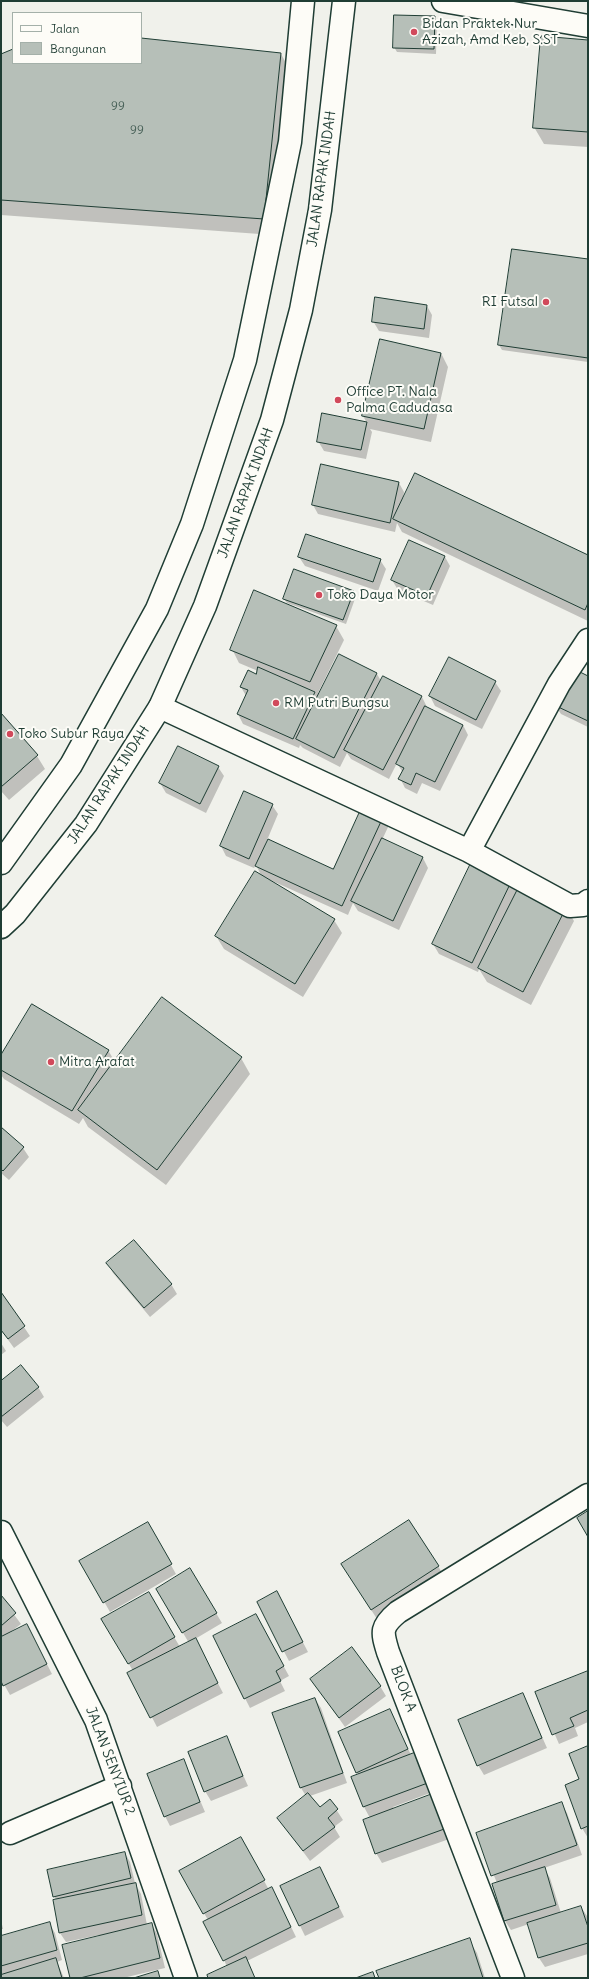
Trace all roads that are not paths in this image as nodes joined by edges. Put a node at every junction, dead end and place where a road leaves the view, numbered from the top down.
1 (303, 1) edge
2 (344, 1) edge
3 (443, 1) edge
4 (588, 26) edge
5 (588, 640) edge
6 (160, 707) junction
7 (469, 851) junction
8 (1, 863) edge
9 (588, 901) edge
10 (1, 927) edge
11 (588, 1496) edge
12 (1, 1532) edge
13 (120, 1786) junction
14 (10, 1833) dead end
15 (186, 1978) edge
16 (513, 1978) edge

1 - 8 street
2 - 6 street, JALAN RAPAK INDAH
3 - 4 street
5 - 7 street
6 - 7 street
6 - 10 street, JALAN RAPAK INDAH
7 - 9 street
11 - 16 street, BLOK A
12 - 13 street, JALAN SENYIUR 2
13 - 14 street
13 - 15 street, JALAN SENYIUR 2

